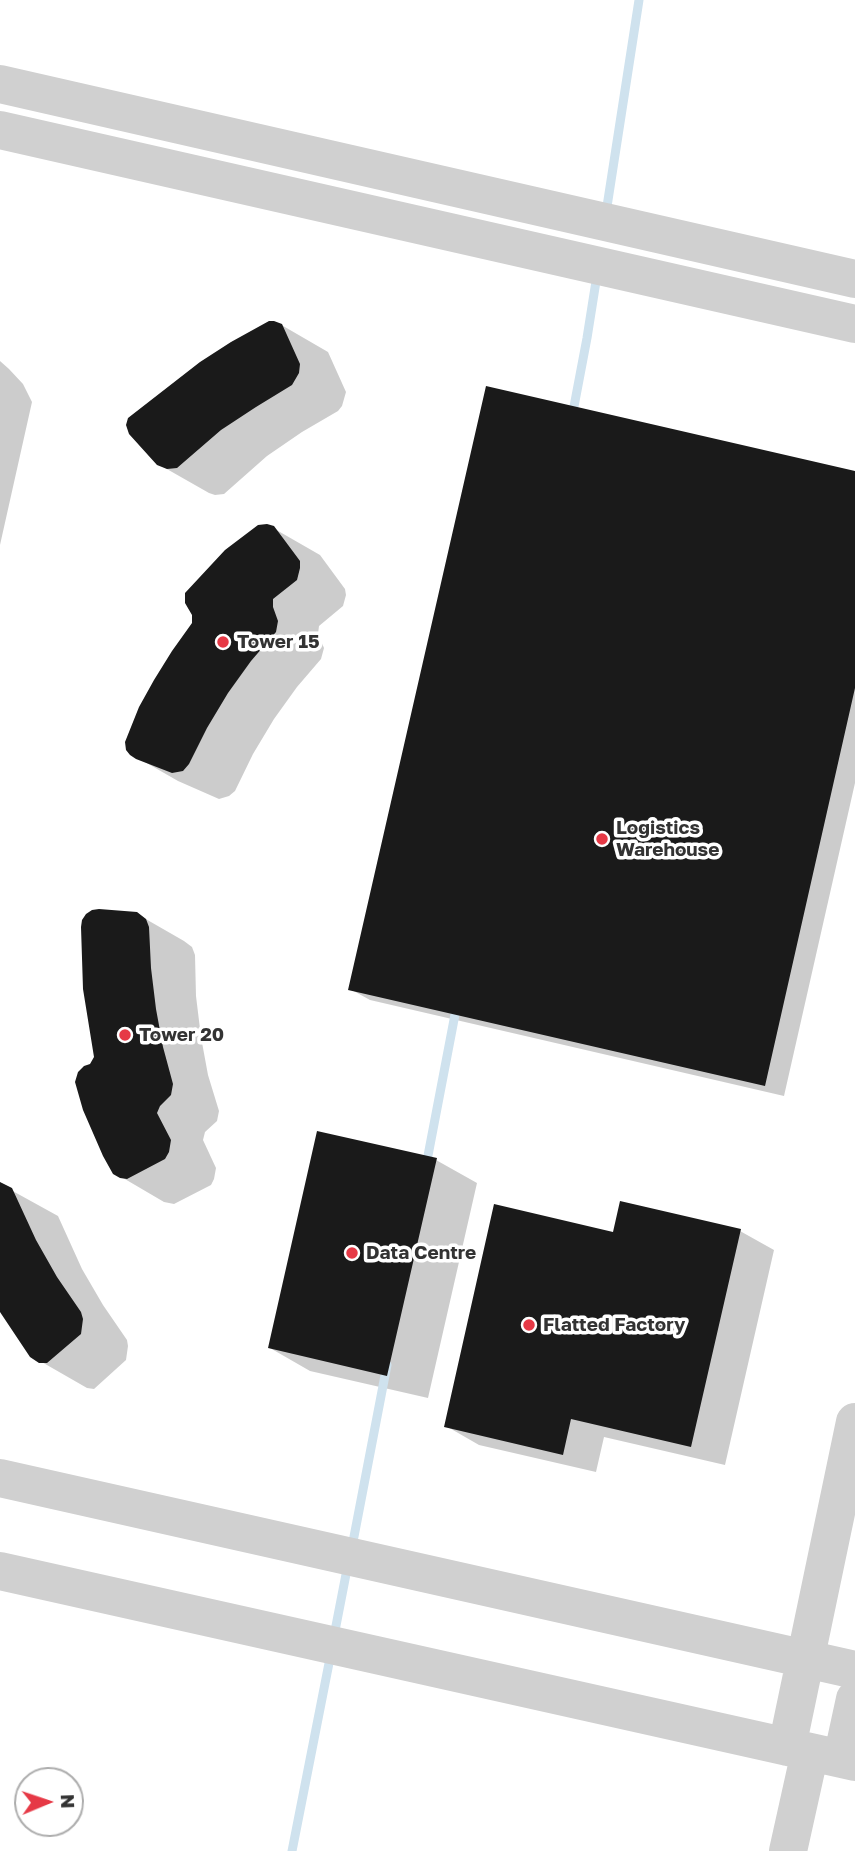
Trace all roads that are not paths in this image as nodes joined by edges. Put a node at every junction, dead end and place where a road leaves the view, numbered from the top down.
1 (0, 84) edge
2 (0, 130) edge
3 (855, 279) edge
4 (855, 324) edge
5 (855, 1422) edge
6 (0, 1478) edge
7 (0, 1571) edge
8 (805, 1659) junction
9 (855, 1670) edge
10 (855, 1699) edge
11 (824, 1755) edge
12 (788, 1851) edge

1 - 3 street
2 - 4 street
5 - 8 street
6 - 8 street
7 - 11 street
8 - 9 street
8 - 11 street
10 - 11 street
11 - 12 street

